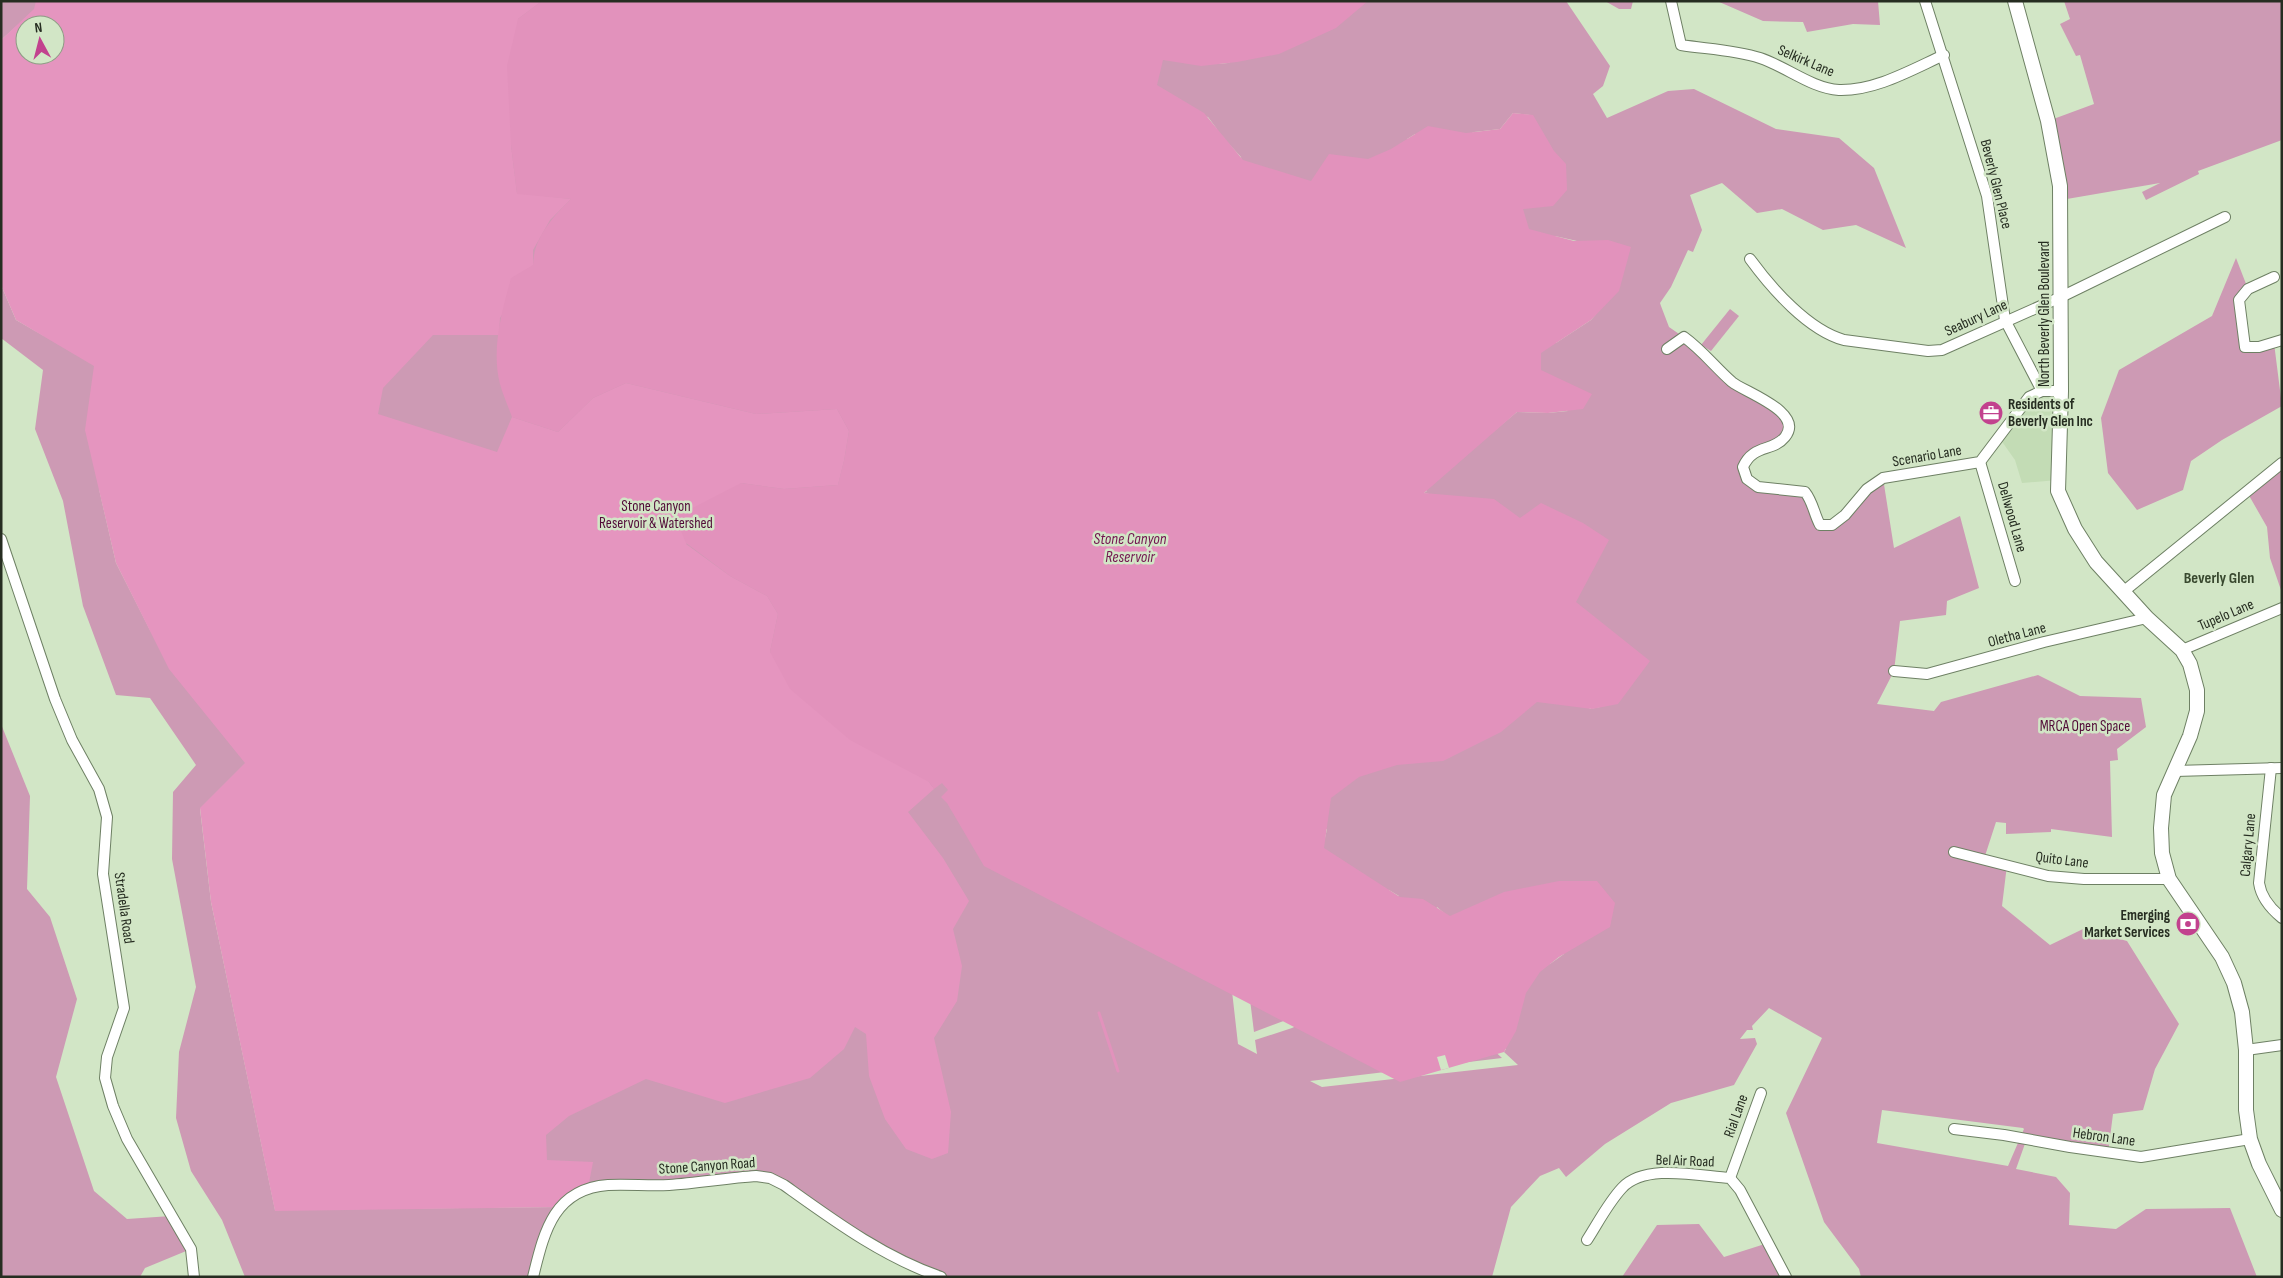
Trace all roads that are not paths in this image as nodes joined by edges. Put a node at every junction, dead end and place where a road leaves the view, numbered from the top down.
1 (1671, 1) edge
2 (1925, 1) edge
3 (2015, 1) edge
4 (1944, 55) junction
5 (2225, 217) dead end
6 (1750, 259) dead end
7 (2274, 277) dead end
8 (2061, 297) junction
9 (2005, 320) junction
10 (2282, 340) edge
11 (1667, 349) dead end
12 (2042, 391) junction
13 (2060, 391) junction
14 (1980, 462) junction
15 (2282, 464) edge
16 (1, 539) edge
17 (2015, 581) dead end
18 (2123, 592) junction
19 (2282, 608) edge
20 (2147, 618) junction
21 (2182, 650) junction
22 (1894, 671) dead end
23 (2270, 768) junction
24 (2282, 768) edge
25 (2175, 771) junction
26 (1954, 852) dead end
27 (2169, 879) junction
28 (2282, 918) edge
29 (2282, 1045) edge
30 (2246, 1050) junction
31 (1761, 1093) dead end
32 (1954, 1130) dead end
33 (2250, 1139) junction
34 (1730, 1178) junction
35 (2282, 1210) edge
36 (1587, 1240) dead end
37 (194, 1277) edge
38 (533, 1277) edge
39 (941, 1277) edge
40 (1786, 1277) edge

1 - 4 street, Selkirk Lane
2 - 4 street, Beverly Glen Place
3 - 8 main road, North Beverly Glen Boulevard
4 - 9 street, Beverly Glen Place
5 - 8 street, Seabury Lane
6 - 9 street, Seabury Lane
7 - 10 street
8 - 9 street, Seabury Lane
8 - 13 main road, North Beverly Glen Boulevard
9 - 12 street, Beverly Glen Place
11 - 14 street, Scenario Lane
12 - 13 street
12 - 14 street, Scenario Lane
13 - 18 main road, North Beverly Glen Boulevard
14 - 17 street, Dellwood Lane
15 - 18 street
16 - 37 street, Stradella Road
18 - 20 main road, North Beverly Glen Boulevard
19 - 21 street, Tupelo Lane
20 - 21 main road, North Beverly Glen Boulevard
20 - 22 street, Oletha Lane
21 - 25 main road, North Beverly Glen Boulevard
23 - 24 street
23 - 25 street
23 - 28 street, Calgary Lane
25 - 27 main road, North Beverly Glen Boulevard
26 - 27 street, Quito Lane
27 - 30 main road, North Beverly Glen Boulevard
29 - 30 street
30 - 33 main road, North Beverly Glen Boulevard
31 - 34 street, Rial Lane
32 - 33 street, Hebron Lane
33 - 35 main road, North Beverly Glen Boulevard
34 - 36 street, Bel Air Road
34 - 40 street, Bel Air Road
38 - 39 street, Stone Canyon Road

